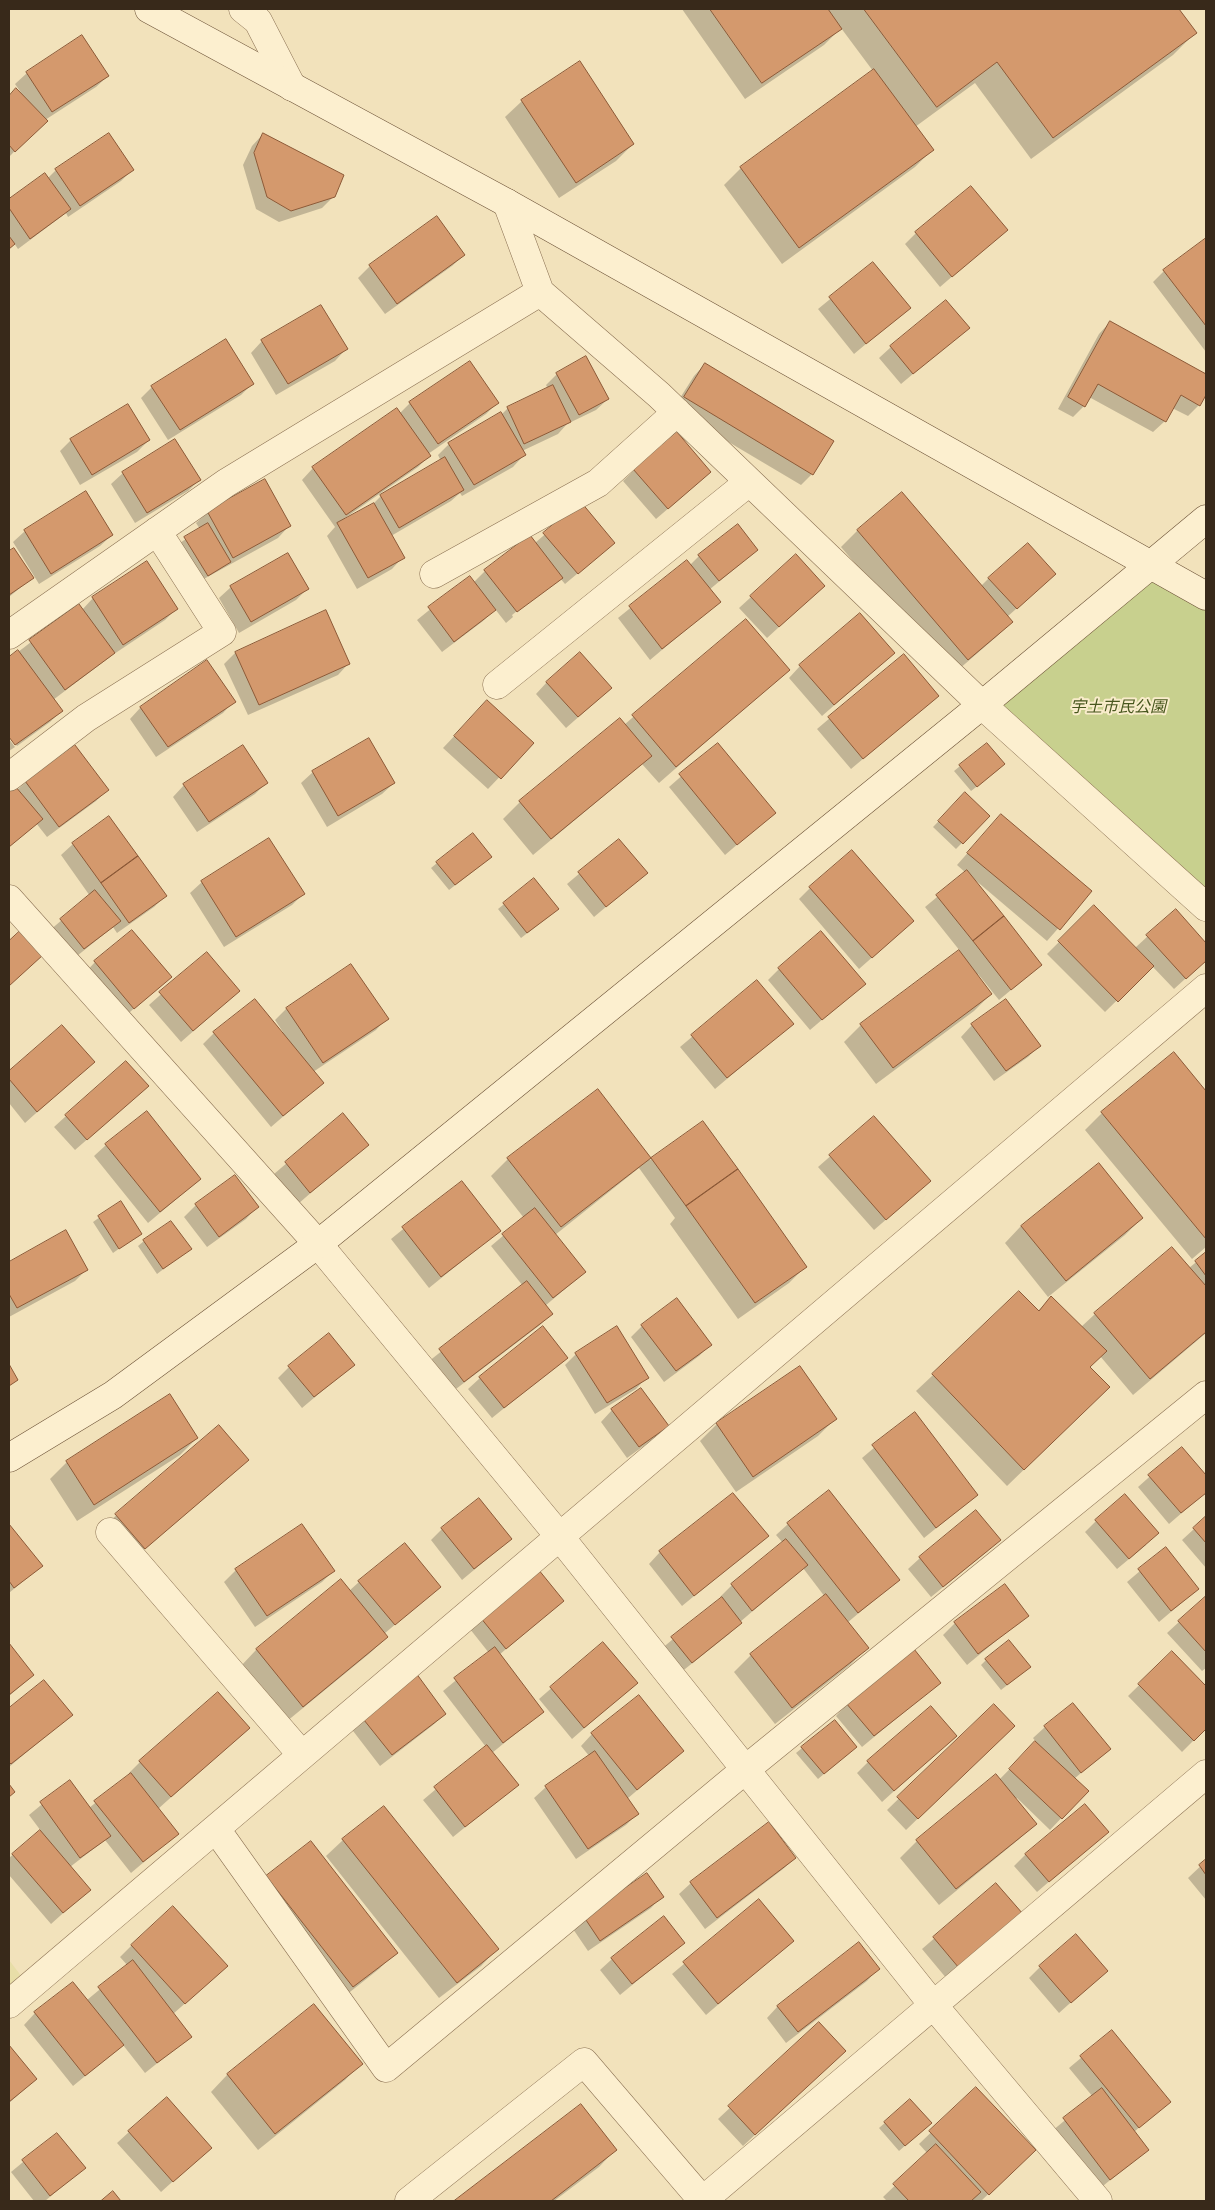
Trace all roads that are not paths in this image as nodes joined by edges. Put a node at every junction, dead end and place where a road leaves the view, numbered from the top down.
1 (149, 9) edge
2 (243, 9) edge
3 (292, 87) junction
4 (508, 203) junction
5 (540, 292) junction
6 (677, 412) junction
7 (749, 482) junction
8 (1206, 519) edge
9 (157, 531) junction
10 (1149, 564) junction
11 (434, 574) dead end
12 (1206, 596) edge
13 (9, 634) edge
14 (497, 685) dead end
15 (982, 705) junction
16 (9, 776) edge
17 (9, 899) edge
18 (1206, 907) edge
19 (1206, 988) edge
20 (318, 1244) junction
21 (1206, 1395) edge
22 (9, 1458) edge
23 (110, 1532) dead end
24 (560, 1537) junction
25 (302, 1755) junction
26 (746, 1769) junction
27 (1206, 1774) edge
28 (216, 1829) junction
29 (9, 2004) edge
30 (934, 2006) junction
31 (409, 2201) edge
32 (702, 2201) edge
33 (1098, 2201) edge

1 - 3 street
2 - 3 street
3 - 4 street
4 - 5 street
4 - 10 street
5 - 6 street
5 - 9 street
6 - 7 street
6 - 11 street
7 - 14 street
7 - 15 street
8 - 10 street
9 - 13 street
9 - 16 street
10 - 12 street
10 - 15 street
15 - 18 street
15 - 20 street
17 - 20 street
19 - 24 street
20 - 22 street
20 - 24 street
21 - 26 street
23 - 25 street
24 - 25 street
24 - 26 street
25 - 28 street
26 - 28 street
26 - 30 street
27 - 30 street
28 - 29 street
30 - 32 street
30 - 33 street
31 - 32 street

